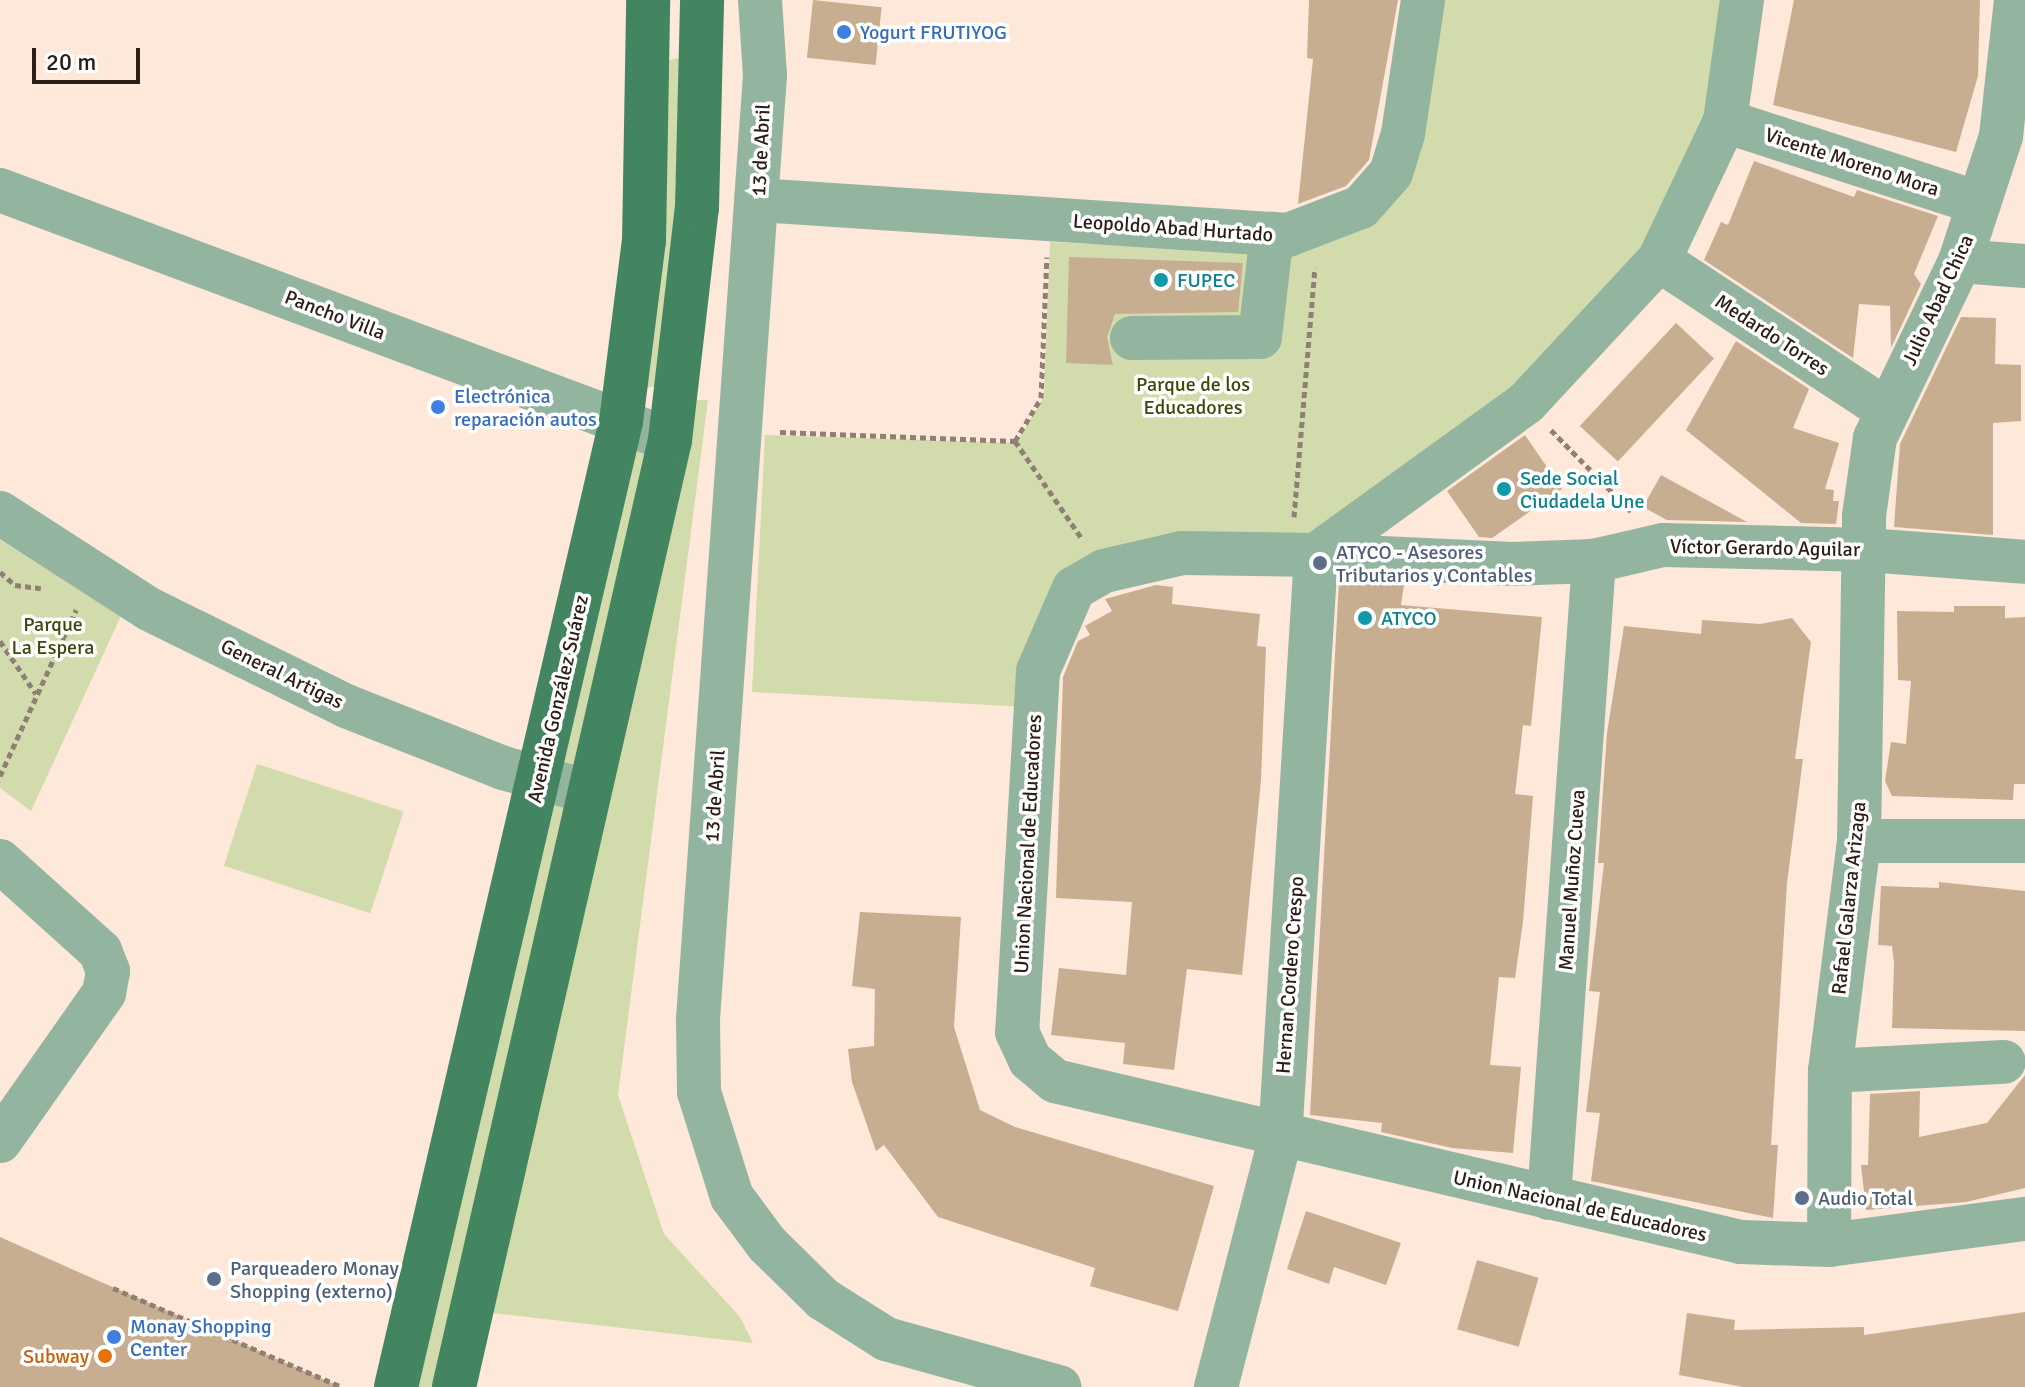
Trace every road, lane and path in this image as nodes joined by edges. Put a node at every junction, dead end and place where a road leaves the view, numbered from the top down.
1 (648, 0) edge
2 (702, 0) edge
3 (760, 0) edge
4 (1423, 0) edge
5 (1742, 0) edge
6 (2016, 0) edge
7 (1725, 121) junction
8 (0, 190) edge
9 (758, 200) junction
10 (1979, 203) junction
11 (1048, 220) junction
12 (1319, 223) junction
13 (1272, 234) junction
14 (1659, 260) junction
15 (1960, 261) junction
16 (2025, 266) edge
17 (1132, 338) dead end
18 (1526, 403) junction
19 (1885, 409) junction
20 (621, 422) junction
21 (738, 430) junction
22 (670, 440) junction
23 (1015, 441) junction
24 (0, 513) edge
25 (1663, 545) junction
26 (1867, 550) junction
27 (1303, 554) junction
28 (1594, 561) junction
29 (2025, 562) edge
30 (1104, 571) junction
31 (0, 572) edge
32 (57, 590) dead end
33 (78, 605) dead end
34 (0, 641) edge
35 (36, 694) junction
36 (0, 776) edge
37 (540, 779) junction
38 (586, 791) junction
39 (1859, 841) junction
40 (2025, 841) edge
41 (0, 861) edge
42 (2004, 1062) dead end
43 (1830, 1071) junction
44 (3, 1132) edge
45 (1280, 1139) junction
46 (1549, 1198) junction
47 (2025, 1219) edge
48 (1829, 1245) junction
49 (113, 1288) dead end
50 (342, 1387) edge
51 (396, 1387) edge
52 (454, 1387) edge
53 (1059, 1387) edge
54 (1216, 1387) edge

1 - 20 main road, Avenida González Suárez
2 - 22 main road
3 - 9 street, 13 de Abril
4 - 12 street, Leopoldo Abad Hurtado
5 - 7 street
6 - 10 street, Julio Abad Chica
7 - 10 street, Vicente Moreno Mora
7 - 14 street
8 - 20 street, Pancho Villa
9 - 11 street, Leopoldo Abad Hurtado
9 - 21 street, 13 de Abril
10 - 15 street, Julio Abad Chica
11 - 13 street, Leopoldo Abad Hurtado
11 - 23 path
12 - 13 street, Leopoldo Abad Hurtado
12 - 27 path
13 - 17 street
14 - 18 street
14 - 19 street, Medardo Torres
15 - 16 street
15 - 19 street, Julio Abad Chica
18 - 25 path
18 - 27 street
19 - 26 street, Julio Abad Chica
20 - 22 street, Pancho Villa
20 - 37 main road, Avenida González Suárez
21 - 23 path
21 - 53 street, 13 de Abril
22 - 38 main road
23 - 30 path
24 - 37 street, General Artigas
25 - 26 street, Víctor Gerardo Aguilar
25 - 28 street, Víctor Gerardo Aguilar
26 - 29 street, Víctor Gerardo Aguilar
26 - 39 street, Rafael Galarza Arizaga
27 - 28 street, Víctor Gerardo Aguilar
27 - 30 street, Union Nacional de Educadores
27 - 45 street, Hernan Cordero Crespo
28 - 46 street, Manuel Muñoz Cueva
30 - 45 street, Union Nacional de Educadores
31 - 32 path
33 - 35 path
34 - 35 path
35 - 36 path
37 - 38 street, General Artigas
37 - 51 main road, Avenida González Suárez
38 - 52 main road
39 - 40 street
39 - 43 street, Rafael Galarza Arizaga
41 - 44 street
42 - 43 street
43 - 48 street, Rafael Galarza Arizaga
45 - 46 street, Union Nacional de Educadores
45 - 54 street, Hernan Cordero Crespo
46 - 48 street, Union Nacional de Educadores
47 - 48 street, Union Nacional de Educadores
49 - 50 path

